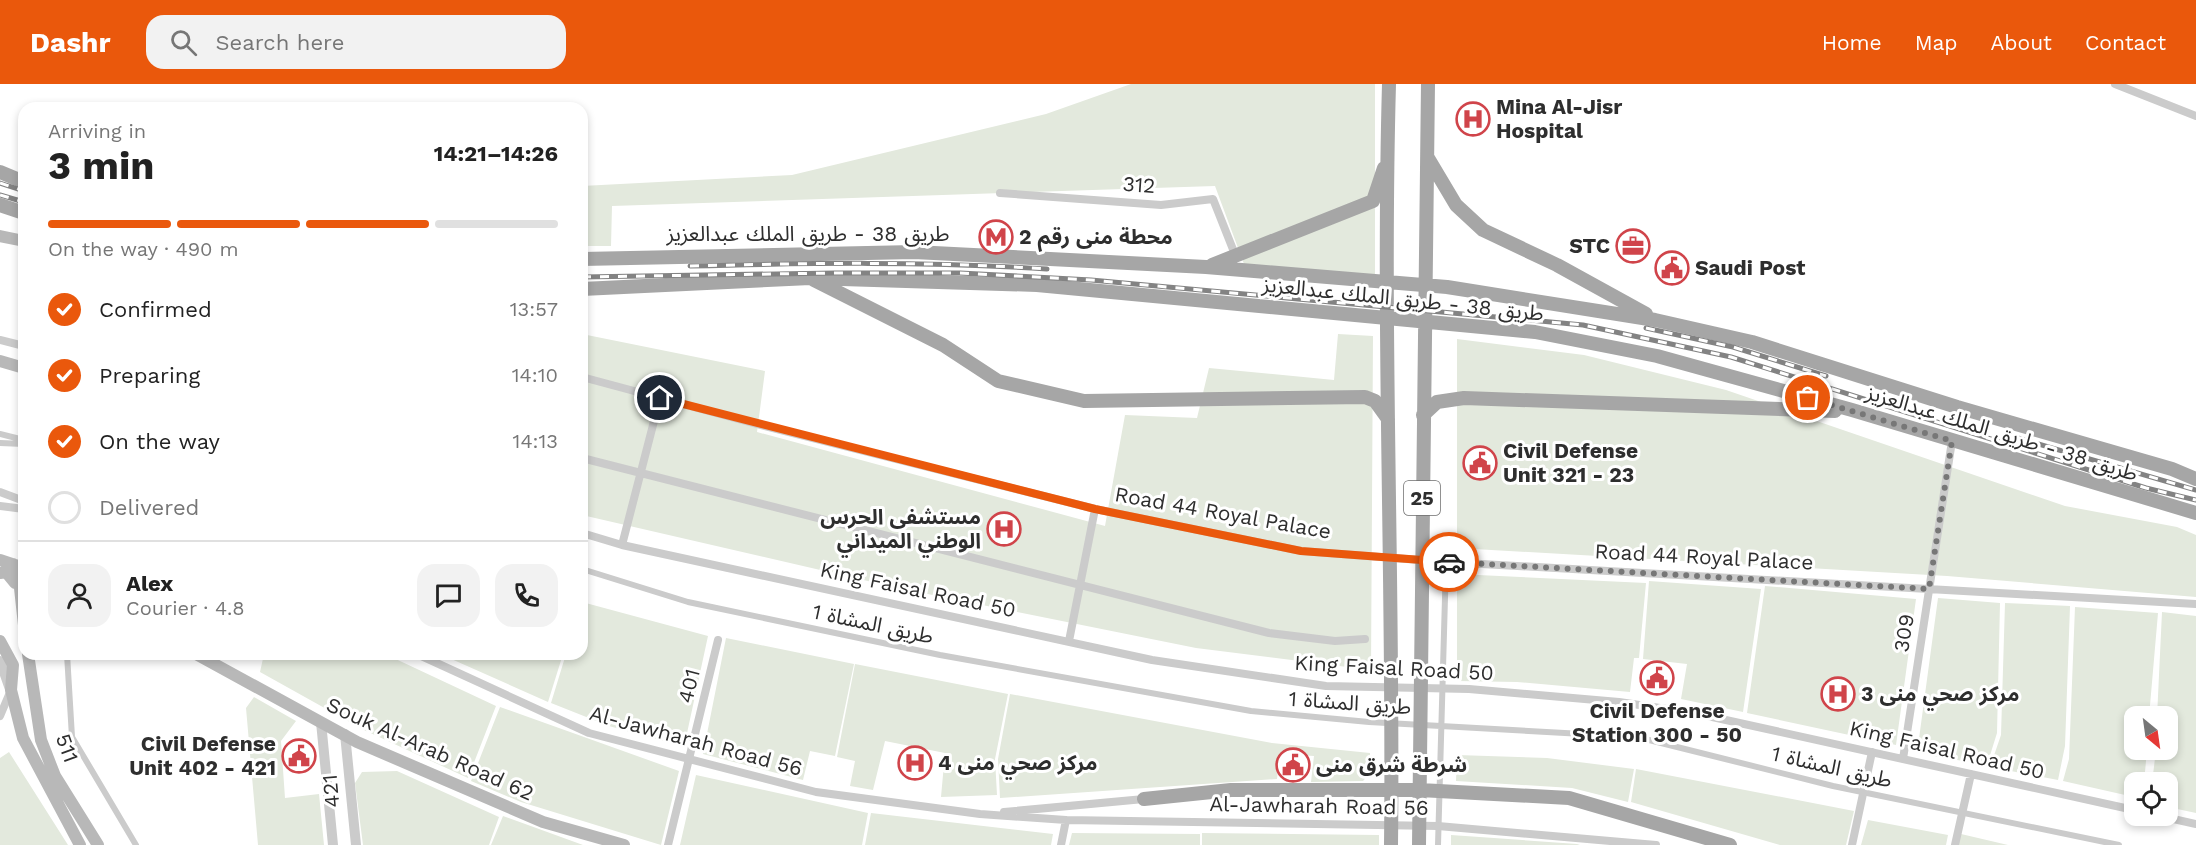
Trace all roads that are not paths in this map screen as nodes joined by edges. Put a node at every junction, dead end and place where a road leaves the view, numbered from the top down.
1 (1389, 84) edge
2 (1428, 84) edge
3 (2115, 84) edge
4 (2196, 116) edge
5 (1387, 157) junction
6 (1428, 157) junction
7 (0, 172) edge
8 (18, 180) edge
9 (1000, 193) dead end
10 (0, 205) edge
11 (18, 211) edge
12 (0, 236) edge
13 (18, 240) edge
14 (1236, 257) junction
15 (588, 259) edge
16 (1206, 267) junction
17 (810, 278) junction
18 (588, 289) edge
19 (1655, 320) junction
20 (0, 340) edge
21 (18, 344) edge
22 (0, 361) edge
23 (18, 366) edge
24 (588, 379) edge
25 (660, 398) junction
26 (1857, 412) junction
27 (1423, 415) junction
28 (1388, 419) junction
29 (0, 434) edge
30 (18, 440) edge
31 (1952, 441) junction
32 (18, 442) edge
33 (0, 443) edge
34 (588, 460) edge
35 (640, 473) junction
36 (2196, 479) edge
37 (0, 492) edge
38 (18, 499) edge
39 (0, 506) edge
40 (18, 508) edge
41 (1095, 509) junction
42 (2196, 513) edge
43 (588, 535) edge
44 (622, 545) junction
45 (0, 560) edge
46 (1446, 562) junction
47 (18, 566) edge
48 (588, 571) edge
49 (0, 573) edge
50 (1079, 585) junction
51 (18, 586) edge
52 (1929, 589) junction
53 (2196, 604) edge
54 (1365, 639) dead end
55 (0, 640) edge
56 (718, 640) dead end
57 (1069, 641) junction
58 (29, 660) edge
59 (67, 660) edge
60 (207, 660) edge
61 (430, 660) edge
62 (0, 661) edge
63 (1443, 689) junction
64 (11, 690) junction
65 (0, 716) edge
66 (321, 722) junction
67 (1442, 725) junction
68 (345, 734) junction
69 (1872, 752) junction
70 (689, 759) junction
71 (1903, 759) junction
72 (1971, 774) junction
73 (1420, 787) junction
74 (1440, 791) junction
75 (1864, 792) junction
76 (1392, 793) junction
77 (1144, 798) joint
78 (2124, 808) edge
79 (1962, 812) junction
80 (980, 814) junction
81 (1066, 820) junction
82 (2178, 820) edge
83 (2196, 824) edge
84 (1438, 826) junction
85 (617, 844) edge
86 (80, 845) edge
87 (98, 845) edge
88 (136, 845) edge
89 (333, 845) edge
90 (356, 845) edge
91 (668, 845) edge
92 (1061, 845) edge
93 (1391, 845) edge
94 (1419, 845) edge
95 (1438, 845) edge
96 (1656, 845) edge
97 (1731, 845) edge
98 (1852, 845) edge
99 (1954, 845) edge
100 (2119, 845) edge

1 - 5 main road, 25
2 - 6 main road, 25
3 - 4 street
5 - 14 main road
5 - 28 main road, 25
6 - 19 main road
6 - 27 main road, 25
7 - 8 main road
9 - 14 street, 312
10 - 11 main road
12 - 13 main road
14 - 16 main road
15 - 16 main road, طريق 38 - طريق الملك عبدالعزيز
16 - 19 main road, طريق 38 - طريق الملك عبدالعزيز
17 - 18 main road, طريق 38 - طريق الملك عبدالعزيز
17 - 26 main road, طريق 38 - طريق الملك عبدالعزيز
17 - 28 main road
19 - 36 main road, طريق 38 - طريق الملك عبدالعزيز
20 - 21 street
22 - 23 main road
24 - 25 street, Road 44 Royal Palace
25 - 35 street
25 - 41 street, Road 44 Royal Palace
26 - 27 main road
26 - 31 main road, طريق 38 - طريق الملك عبدالعزيز
27 - 73 main road, 25
28 - 76 main road, 25
29 - 30 street
31 - 42 main road, طريق 38 - طريق الملك عبدالعزيز
31 - 52 street, 309
32 - 33 street
34 - 35 street
35 - 44 street
35 - 50 street
37 - 38 street
39 - 40 street
41 - 46 street, Road 44 Royal Palace
41 - 50 street
43 - 44 street, King Faisal Road 50
44 - 57 street, King Faisal Road 50
45 - 47 main road
46 - 52 street, Road 44 Royal Palace
46 - 63 street
48 - 67 street, طريق المشاة 1
49 - 51 main road
50 - 54 street
50 - 57 street
52 - 53 street, Road 44 Royal Palace
52 - 71 street, 309
55 - 64 main road
56 - 70 street, 401
57 - 63 street, King Faisal Road 50
58 - 87 main road, 511
59 - 88 street
60 - 66 main road, Souk Al-Arab Road 62
61 - 70 street, Al-Jawharah Road 56
62 - 64 street, 511
63 - 67 street
63 - 69 street, King Faisal Road 50
64 - 65 street
64 - 86 main road, 511
66 - 68 main road, Souk Al-Arab Road 62
66 - 89 street
67 - 74 street
67 - 75 street, طريق المشاة 1
68 - 85 main road, Souk Al-Arab Road 62
68 - 90 street, 421
69 - 71 street, King Faisal Road 50
69 - 75 street
70 - 80 street, Al-Jawharah Road 56
70 - 91 street, 401
71 - 72 street, King Faisal Road 50
72 - 78 street, King Faisal Road 50
72 - 79 street
73 - 74 main road
73 - 76 main road
73 - 94 main road, 25
74 - 84 street
74 - 97 main road
75 - 79 street, طريق المشاة 1
75 - 98 street
76 - 77 main road
76 - 93 main road
77 - 80 street, Al-Jawharah Road 56
79 - 99 street
79 - 100 street, طريق المشاة 1
80 - 81 street, Al-Jawharah Road 56
81 - 84 street, Al-Jawharah Road 56
81 - 92 street
82 - 83 street
84 - 95 street
84 - 96 street, Al-Jawharah Road 56

